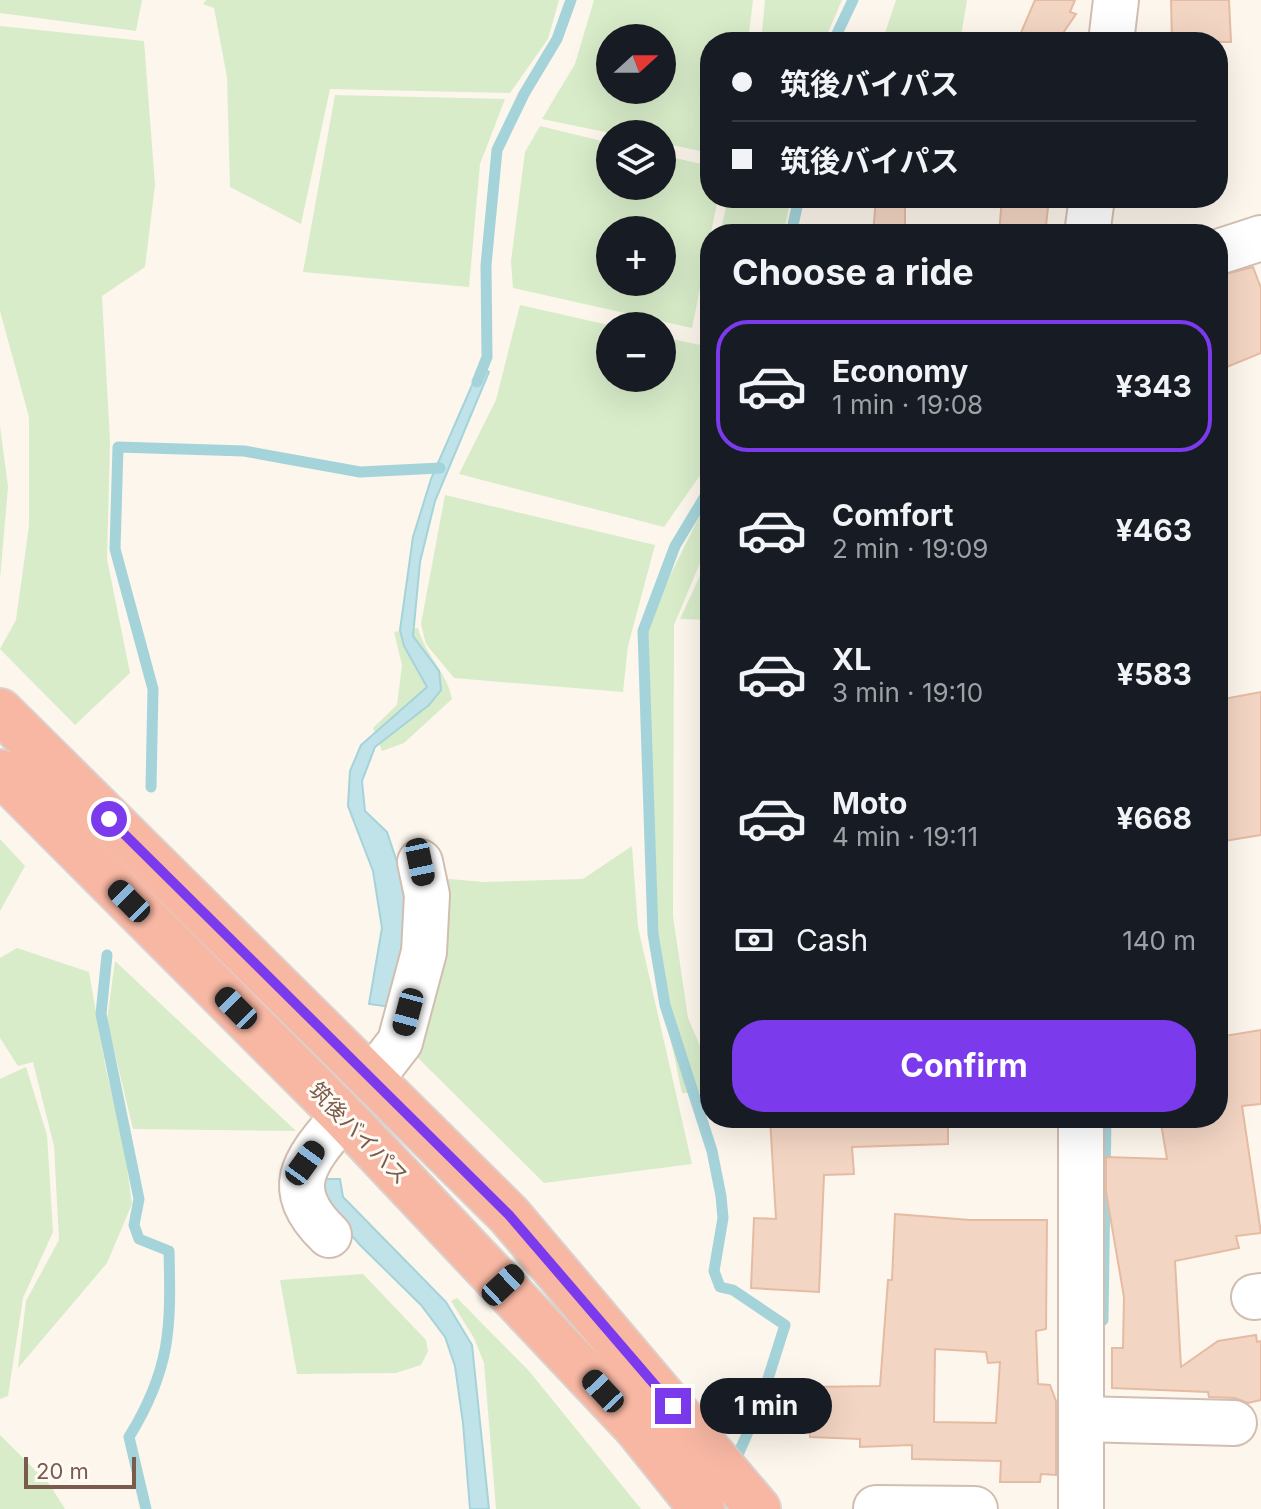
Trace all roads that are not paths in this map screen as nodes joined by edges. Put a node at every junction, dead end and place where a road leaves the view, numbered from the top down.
1 (1116, 0) edge
2 (1112, 32) edge
3 (1261, 238) edge
4 (1228, 249) edge
5 (0, 711) edge
6 (0, 772) edge
7 (420, 862) dead end
8 (372, 1078) junction
9 (343, 1116) junction
10 (1081, 1128) edge
11 (329, 1235) dead end
12 (541, 1249) junction
13 (503, 1285) junction
14 (1081, 1419) junction
15 (1234, 1423) dead end
16 (876, 1508) edge
17 (702, 1509) edge
18 (758, 1509) edge
19 (975, 1509) edge
20 (1081, 1509) edge

1 - 2 street
3 - 4 street
5 - 8 highway
6 - 9 highway, 筑後バイパス
7 - 8 street
8 - 12 highway
9 - 11 street
9 - 13 highway, 筑後バイパス
10 - 14 street
12 - 13 highway
12 - 18 highway
13 - 17 highway, 筑後バイパス
14 - 15 street
14 - 20 street
16 - 19 street

